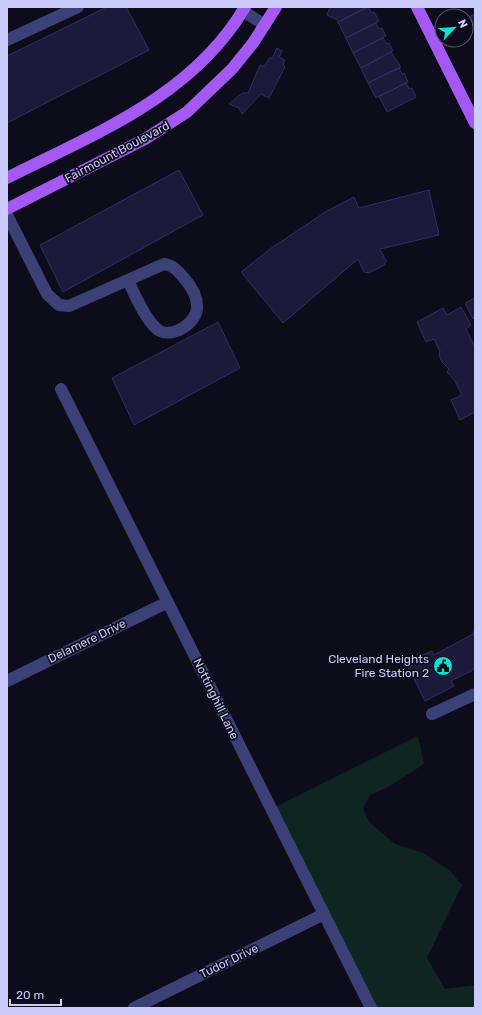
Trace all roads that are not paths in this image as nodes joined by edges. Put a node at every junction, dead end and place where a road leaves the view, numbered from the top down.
1 (78, 7) edge
2 (276, 7) edge
3 (417, 7) edge
4 (244, 9) edge
5 (265, 26) junction
6 (7, 40) edge
7 (475, 123) edge
8 (7, 178) edge
9 (7, 209) edge
10 (7, 215) edge
11 (128, 280) junction
12 (62, 389) dead end
13 (168, 602) junction
14 (7, 680) edge
15 (475, 694) edge
16 (432, 714) dead end
17 (324, 914) junction
18 (134, 1008) edge
19 (371, 1008) edge

1 - 6 street
2 - 5 main road, Fairmount Boulevard
3 - 7 main road
4 - 5 street
4 - 8 main road
5 - 9 main road, Fairmount Boulevard
10 - 11 street
11 - 11 street
12 - 13 street, Nottinghill Lane
13 - 14 street, Delamere Drive
13 - 17 street, Nottinghill Lane
15 - 16 street
17 - 18 street, Tudor Drive
17 - 19 street, Nottinghill Lane

